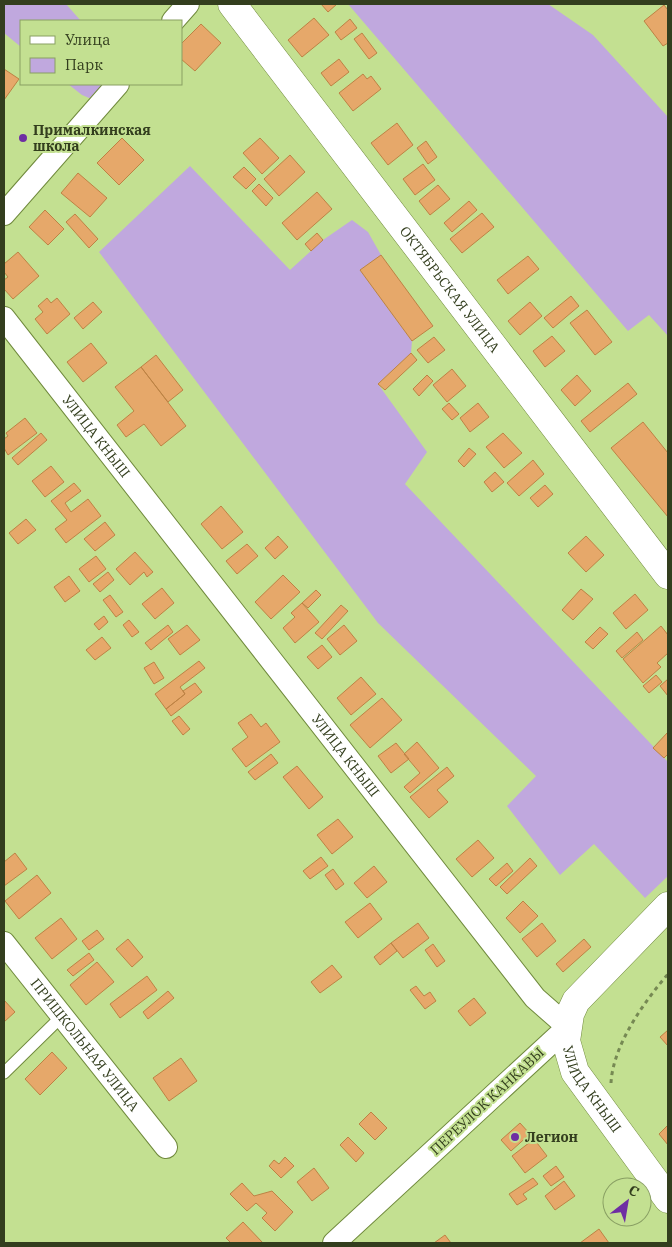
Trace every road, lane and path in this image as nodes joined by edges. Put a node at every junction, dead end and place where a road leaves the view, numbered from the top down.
1 (188, 4) edge
2 (232, 4) edge
3 (174, 20) edge
4 (117, 85) edge
5 (4, 214) edge
6 (4, 318) edge
7 (668, 575) edge
8 (668, 906) edge
9 (4, 943) edge
10 (668, 974) edge
11 (62, 1016) junction
12 (568, 1027) junction
13 (4, 1073) edge
14 (611, 1084) dead end
15 (166, 1147) dead end
16 (668, 1199) edge
17 (334, 1243) edge

1 - 3 street
2 - 7 street, ОКТЯБРЬСКАЯ УЛИЦА
4 - 5 street
6 - 12 street, УЛИЦА КНЫШ
8 - 12 street
9 - 11 street, ПРИШКОЛЬНАЯ УЛИЦА
10 - 14 path
11 - 13 lane
11 - 15 street, ПРИШКОЛЬНАЯ УЛИЦА
12 - 16 street, УЛИЦА КНЫШ
12 - 17 street, ПЕРЕУЛОК КАНКАВЫ

